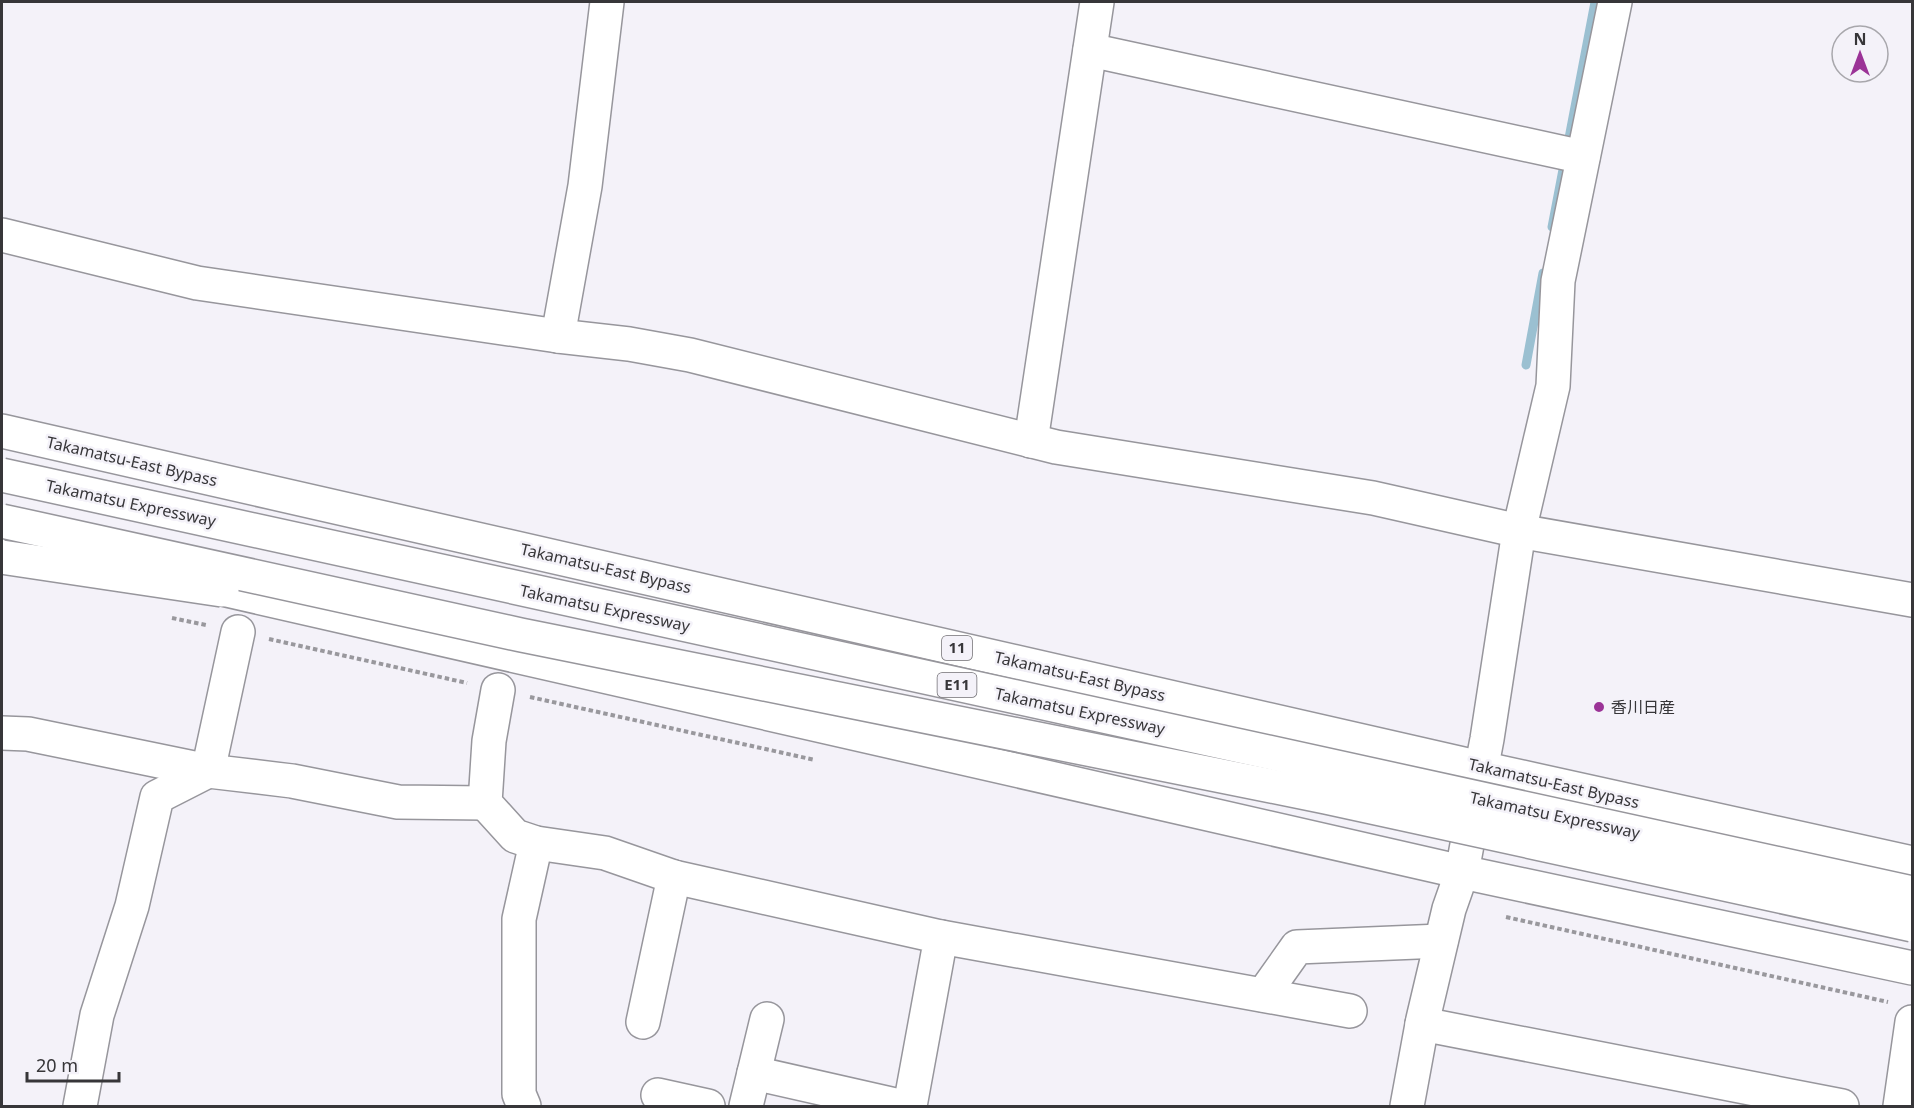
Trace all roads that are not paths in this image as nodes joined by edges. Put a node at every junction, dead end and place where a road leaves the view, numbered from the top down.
1 (607, 2) edge
2 (1097, 2) edge
3 (1614, 2) edge
4 (1090, 50) junction
5 (1583, 157) junction
6 (2, 235) edge
7 (558, 336) junction
8 (2, 431) edge
9 (1031, 441) junction
10 (2, 475) edge
11 (2, 521) edge
12 (1519, 531) junction
13 (2, 539) edge
14 (2, 557) edge
15 (1912, 600) edge
16 (238, 632) road end
17 (521, 635) junction
18 (498, 690) road end
19 (2, 733) edge
20 (1481, 768) junction
21 (208, 771) junction
22 (485, 804) junction
23 (536, 843) junction
24 (1912, 863) edge
25 (1462, 872) junction
26 (674, 877) junction
27 (1912, 893) edge
28 (1912, 925) edge
29 (941, 938) junction
30 (1441, 940) junction
31 (1912, 968) edge
32 (1263, 995) junction
33 (1350, 1011) dead end
34 (1901, 1012) edge
35 (767, 1019) dead end
36 (643, 1022) dead end
37 (1422, 1024) junction
38 (754, 1073) junction
39 (658, 1095) dead end
40 (80, 1107) edge
41 (524, 1107) edge
42 (708, 1107) edge
43 (746, 1107) edge
44 (900, 1107) edge
45 (910, 1107) edge
46 (1407, 1107) edge
47 (1842, 1107) edge
48 (1900, 1107) edge

1 - 7 main road
2 - 4 main road
3 - 5 main road
4 - 5 main road
4 - 9 main road
5 - 12 main road
6 - 7 main road
7 - 9 main road
8 - 20 main road, Takamatsu-East Bypass / 11
9 - 12 main road
10 - 27 main road, Takamatsu Expressway / E11, bridge
11 - 17 main road, Takamatsu Expressway / E11, bridge
12 - 15 main road
12 - 20 main road
13 - 25 main road
14 - 17 main road, bridge
16 - 21 main road
17 - 28 main road, Takamatsu Expressway / E11, bridge
18 - 22 main road
19 - 21 main road
20 - 24 main road, Takamatsu-East Bypass / 11
20 - 25 main road
21 - 22 main road
21 - 40 main road
22 - 23 main road
23 - 26 main road
23 - 41 main road
25 - 30 main road
25 - 31 main road
26 - 29 main road
26 - 36 main road
29 - 32 main road
29 - 45 main road
30 - 32 main road
30 - 37 main road
32 - 33 main road
34 - 48 main road
35 - 38 main road
37 - 46 main road
37 - 47 main road
38 - 43 main road
38 - 44 main road
39 - 42 main road

